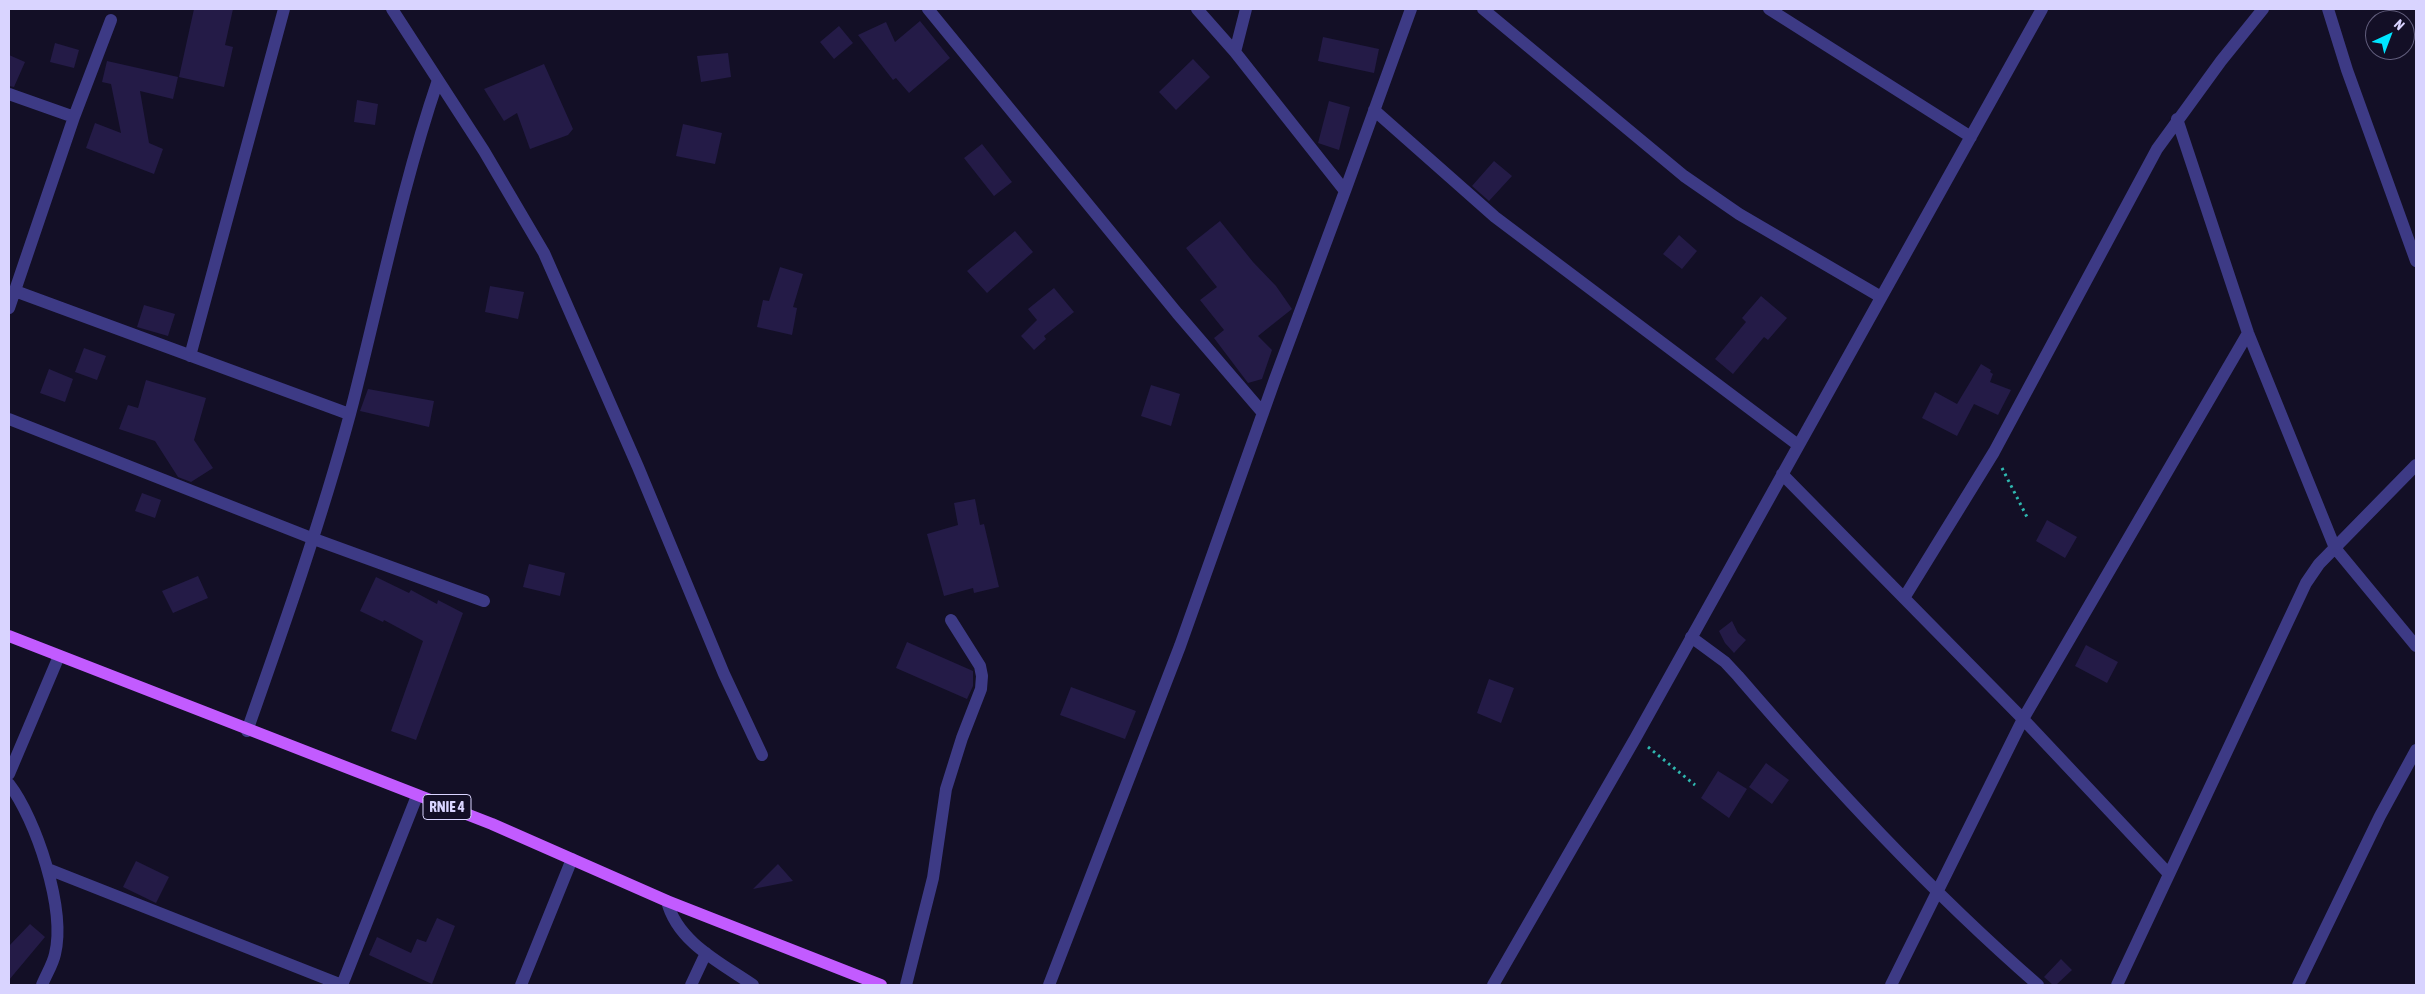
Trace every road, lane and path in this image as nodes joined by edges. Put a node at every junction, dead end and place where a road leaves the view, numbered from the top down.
1 (284, 9) edge
2 (392, 9) edge
3 (928, 9) edge
4 (1197, 9) edge
5 (1246, 9) edge
6 (1411, 9) edge
7 (1483, 9) edge
8 (1769, 9) edge
9 (2042, 9) edge
10 (2264, 9) edge
11 (2328, 9) edge
12 (110, 20) dead end
13 (1235, 52) junction
14 (438, 80) junction
15 (9, 94) edge
16 (1374, 110) junction
17 (74, 117) junction
18 (2177, 119) junction
19 (1971, 137) junction
20 (1345, 191) junction
21 (2416, 261) edge
22 (14, 290) junction
23 (1881, 297) junction
24 (9, 308) edge
25 (2248, 333) junction
26 (190, 356) junction
27 (1263, 412) junction
28 (349, 414) junction
29 (9, 419) edge
30 (1798, 445) junction
31 (1994, 452) junction
32 (2416, 465) edge
33 (1782, 474) junction
34 (2028, 519) dead end
35 (314, 539) junction
36 (2335, 548) junction
37 (1904, 598) junction
38 (484, 601) dead end
39 (951, 620) dead end
40 (9, 636) edge
41 (1691, 637) junction
42 (2416, 646) edge
43 (59, 656) junction
44 (2023, 719) junction
45 (247, 730) junction
46 (1636, 737) junction
47 (2416, 750) edge
48 (762, 755) dead end
49 (9, 774) edge
50 (9, 784) edge
51 (1696, 786) dead end
52 (417, 796) junction
53 (572, 859) junction
54 (48, 869) junction
55 (2168, 873) junction
56 (1938, 892) junction
57 (667, 901) junction
58 (706, 953) junction
59 (855, 980) edge
60 (42, 985) edge
61 (342, 985) edge
62 (521, 985) edge
63 (691, 985) edge
64 (753, 985) edge
65 (881, 985) edge
66 (906, 985) edge
67 (1050, 985) edge
68 (1493, 985) edge
69 (1891, 985) edge
70 (2038, 985) edge
71 (2117, 985) edge
72 (2298, 985) edge

1 - 26 street
2 - 14 street
3 - 27 street
4 - 13 street
5 - 13 street
6 - 16 street
7 - 23 street
8 - 19 street
9 - 19 street
10 - 18 street
11 - 21 street
12 - 17 street
13 - 20 street
14 - 28 street
14 - 48 street
15 - 17 street
16 - 20 street
16 - 30 street
17 - 22 street
18 - 25 street
18 - 31 street
19 - 23 street
20 - 27 street
22 - 24 street
22 - 26 street
23 - 30 street
25 - 36 street
25 - 44 street
26 - 28 street
27 - 67 street
28 - 35 street
29 - 35 street
30 - 33 street
31 - 34 path
31 - 37 street
32 - 36 street
33 - 37 street
33 - 41 street
35 - 38 street
35 - 45 street
36 - 42 street
36 - 55 street
37 - 44 street
39 - 66 street
40 - 43 main road, RNIE 4
41 - 46 street
41 - 56 street
43 - 45 main road, RNIE 4
43 - 49 street
44 - 55 street
44 - 56 street
45 - 52 main road, RNIE 4
46 - 51 path
46 - 68 street
47 - 72 street
50 - 54 street
52 - 53 main road, RNIE 4
52 - 61 street
53 - 57 main road, RNIE 4
53 - 62 street
54 - 60 street
54 - 61 street
55 - 71 street
56 - 69 street
56 - 70 street
57 - 58 street
57 - 59 main road, RNIE 4
58 - 63 street
58 - 64 street
59 - 65 main road, RNIE 4

